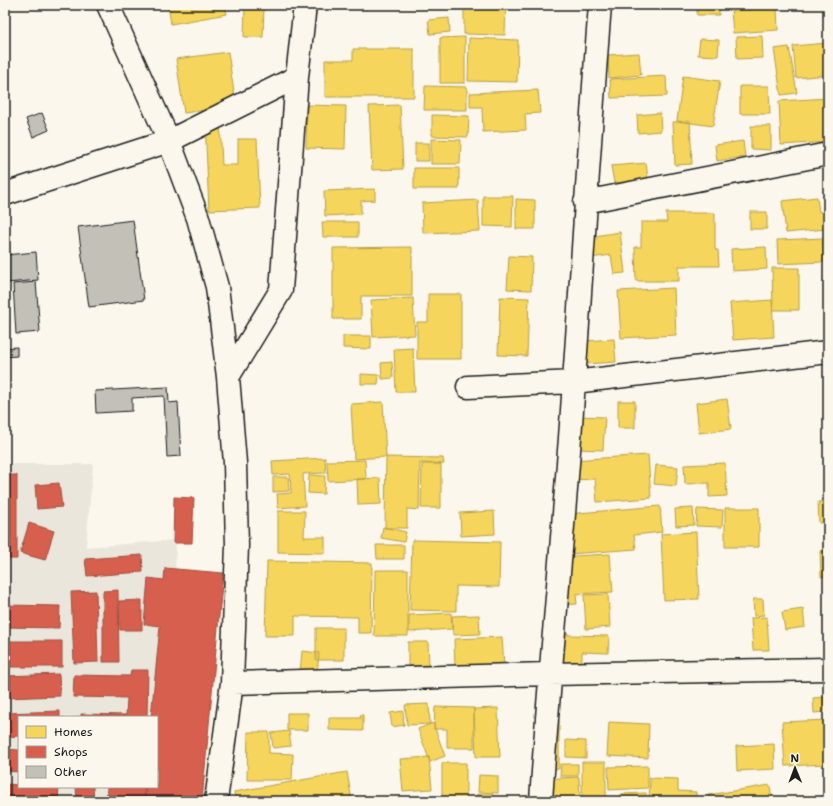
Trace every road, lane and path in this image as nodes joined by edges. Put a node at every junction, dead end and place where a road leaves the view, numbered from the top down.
1 (108, 5) edge
2 (305, 5) edge
3 (600, 5) edge
4 (297, 77) junction
5 (169, 141) junction
6 (828, 154) edge
7 (5, 194) edge
8 (585, 202) junction
9 (828, 352) edge
10 (228, 377) junction
11 (574, 382) junction
12 (468, 387) dead end
13 (828, 669) edge
14 (549, 674) junction
15 (232, 683) junction
16 (216, 801) edge
17 (541, 801) edge

1 - 5 street
2 - 4 street
3 - 8 street
4 - 5 street
4 - 10 street
5 - 7 street
5 - 10 street
6 - 8 street
8 - 11 street
9 - 11 street
10 - 15 street
11 - 12 street
11 - 14 street
13 - 14 street
14 - 15 street
14 - 17 street
15 - 16 street

